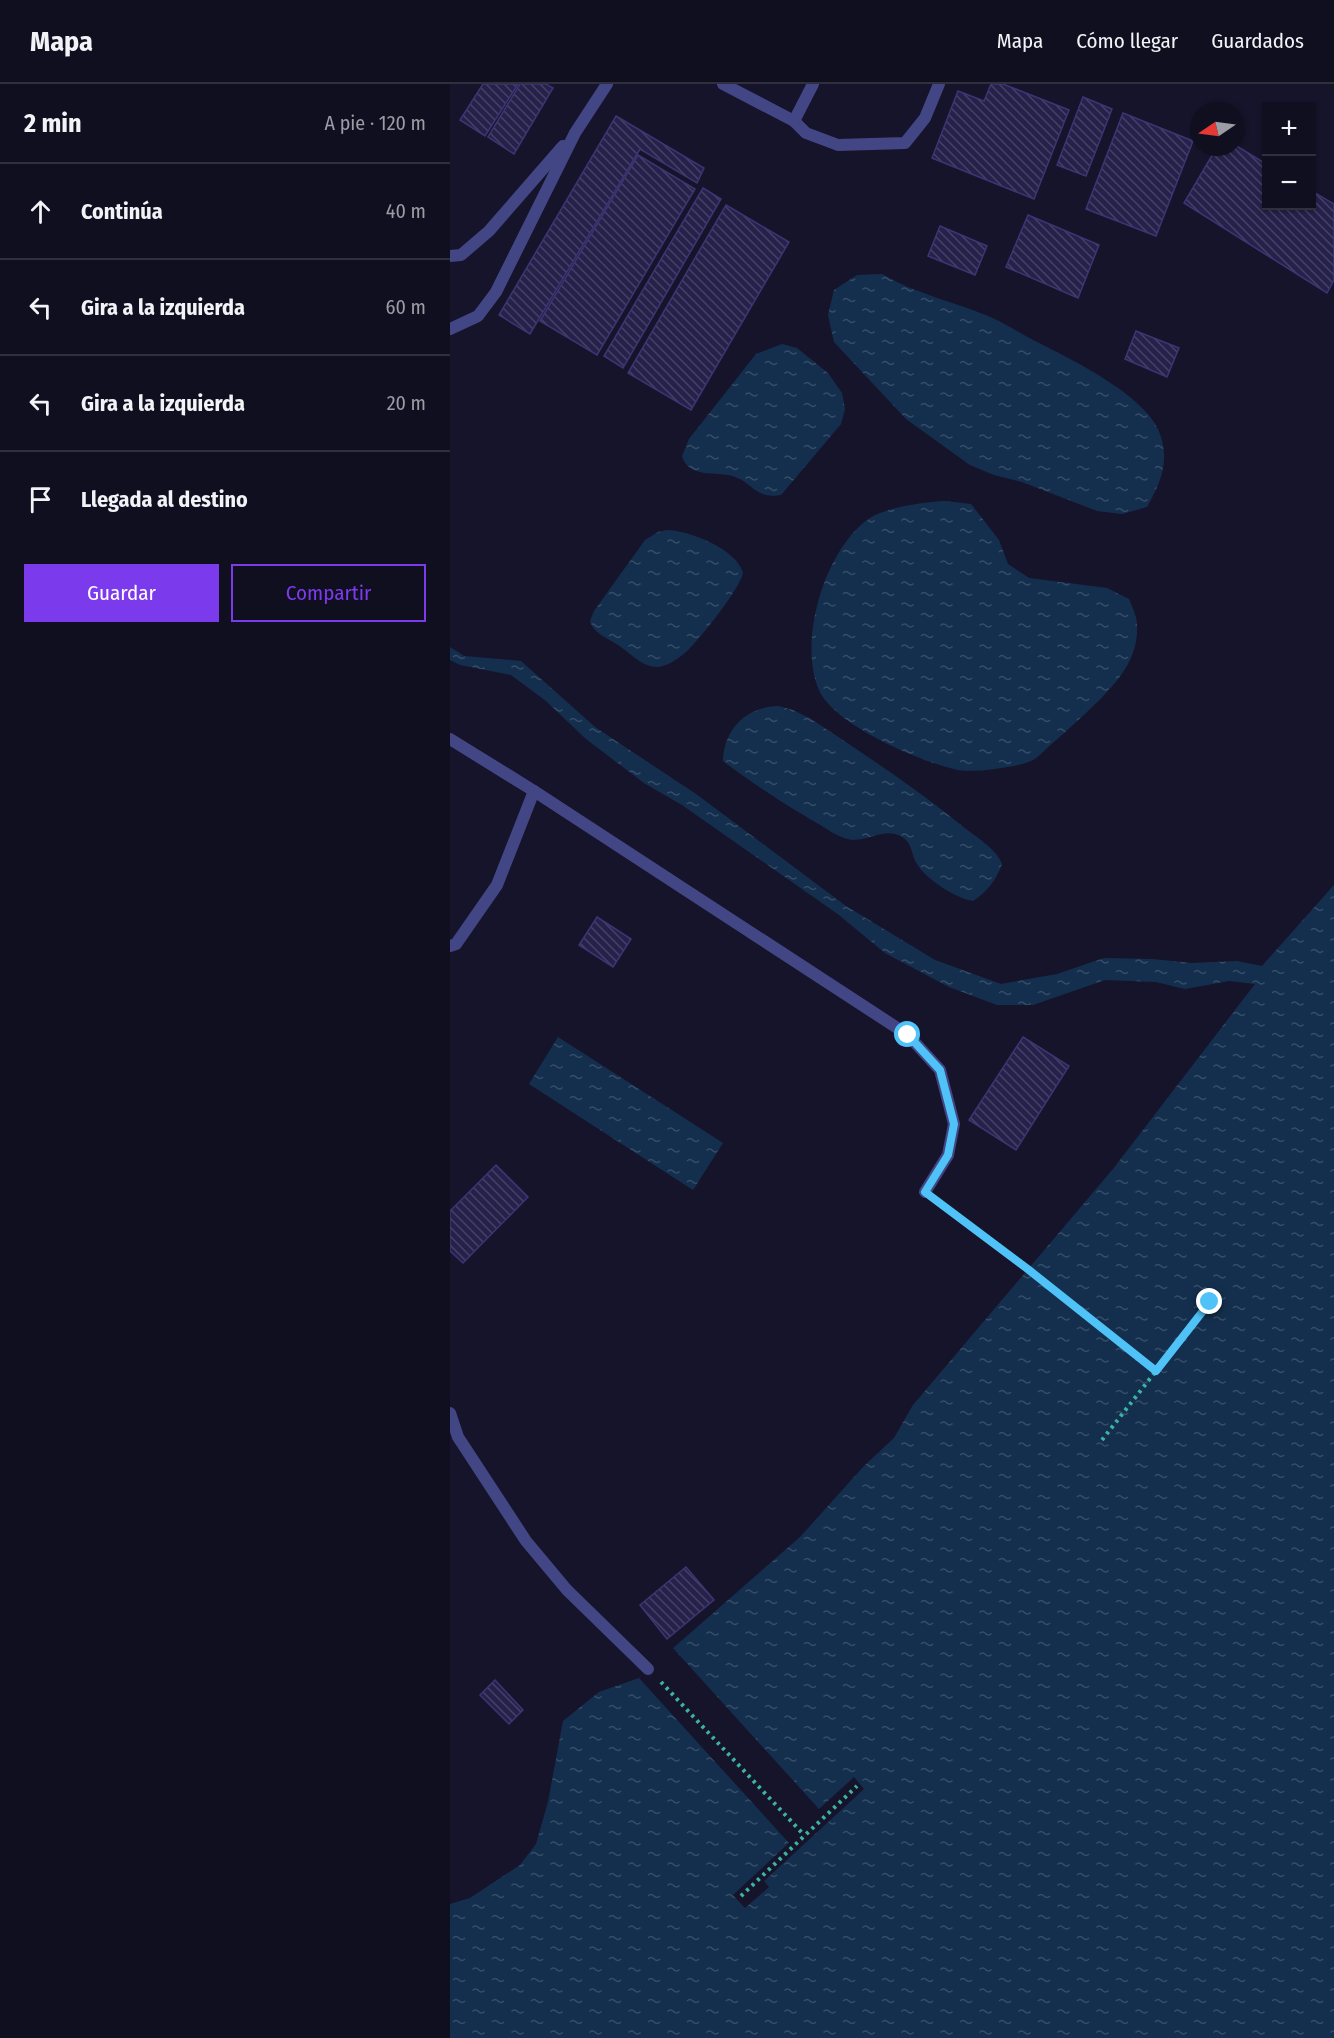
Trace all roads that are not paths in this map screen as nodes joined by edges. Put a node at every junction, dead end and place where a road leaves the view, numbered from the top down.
1 (607, 84) edge
2 (723, 84) edge
3 (813, 84) edge
4 (939, 84) edge
5 (794, 122) junction
6 (575, 133) junction
7 (450, 256) edge
8 (450, 329) edge
9 (450, 738) edge
10 (534, 791) junction
11 (450, 946) edge
12 (925, 1192) road end
13 (450, 1413) edge
14 (648, 1669) road end

1 - 6 lane
2 - 5 lane
3 - 5 lane
4 - 5 lane
6 - 7 lane
6 - 8 lane
9 - 10 lane
10 - 11 lane
10 - 12 lane
13 - 14 lane

